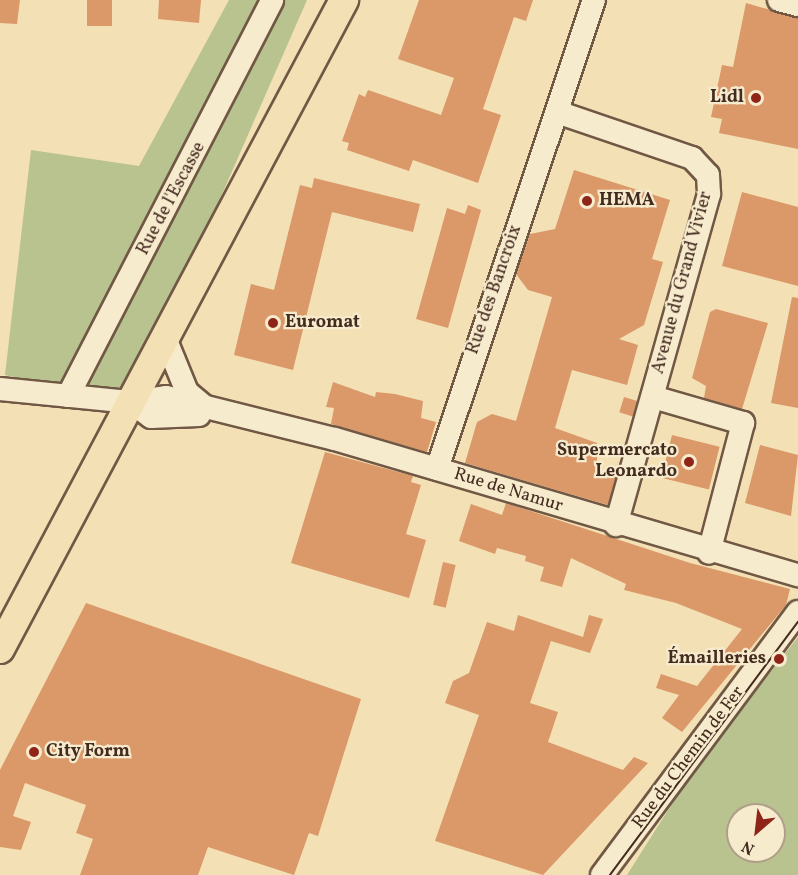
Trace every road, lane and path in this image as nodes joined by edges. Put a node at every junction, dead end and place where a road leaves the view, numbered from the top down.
1 (272, 0) edge
2 (344, 0) edge
3 (594, 0) edge
4 (779, 0) edge
5 (798, 4) edge
6 (557, 112) junction
7 (165, 338) junction
8 (0, 389) edge
9 (68, 396) junction
10 (652, 398) junction
11 (131, 402) junction
12 (217, 414) junction
13 (437, 470) junction
14 (616, 525) junction
15 (709, 553) junction
16 (798, 575) edge
17 (798, 612) edge
18 (0, 650) edge
19 (602, 875) edge

1 - 9 street, Rue de l'Escasse
2 - 7 main road
3 - 6 street
4 - 5 street
6 - 10 street, Avenue du Grand Vivier
6 - 13 street, Rue des Bancroix
7 - 11 main road
7 - 12 street, Rue de Namur
8 - 9 street
9 - 11 street
10 - 14 street, Avenue du Grand Vivier
10 - 15 street
11 - 12 street
11 - 18 main road
12 - 13 street, Rue de Namur
13 - 14 street, Rue de Namur
14 - 15 street, Rue de Namur
15 - 16 street, Rue de Namur
17 - 19 street, Rue du Chemin de Fer

